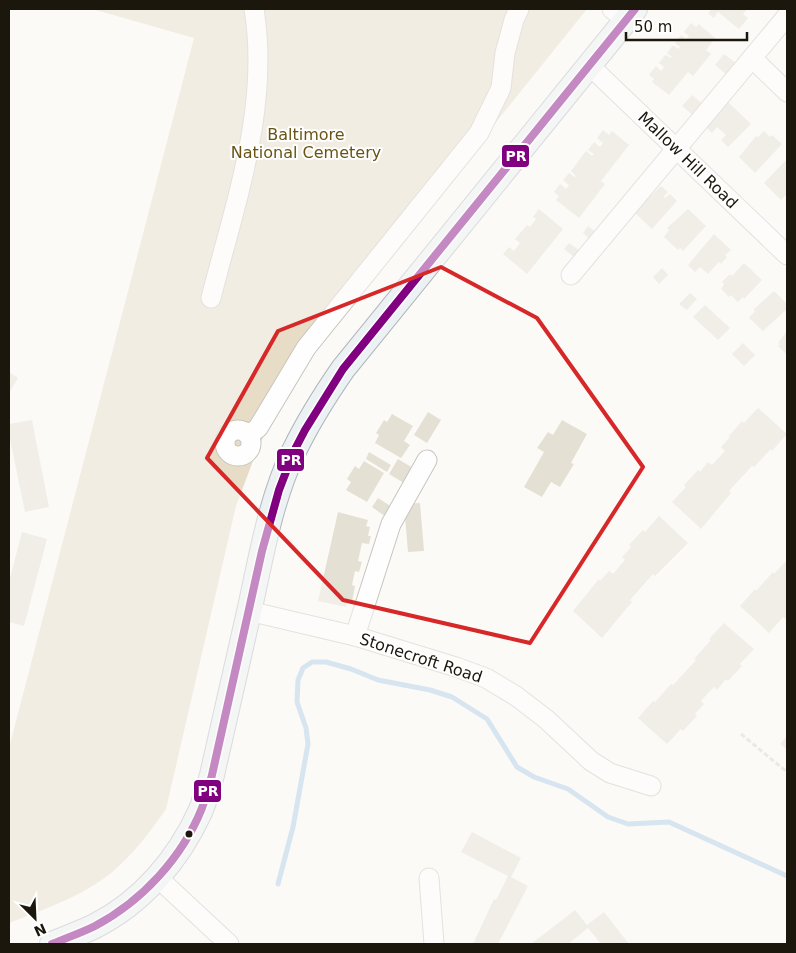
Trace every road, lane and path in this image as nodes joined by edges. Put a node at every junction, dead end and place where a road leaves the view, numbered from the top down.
1 (254, 9) edge
2 (519, 9) edge
3 (624, 12) edge
4 (787, 16) edge
5 (753, 59) junction
6 (589, 65) junction
7 (787, 92) edge
8 (676, 149) junction
9 (787, 255) edge
10 (570, 275) dead end
11 (211, 298) dead end
12 (248, 435) dead end
13 (426, 460) dead end
14 (249, 611) junction
15 (355, 636) junction
16 (741, 734) dead end
17 (787, 772) edge
18 (651, 786) dead end
19 (158, 878) junction
20 (429, 878) dead end
21 (52, 944) edge
22 (229, 944) edge
23 (434, 944) edge

1 - 11 street
2 - 12 street
3 - 6 main road
4 - 5 street
5 - 7 street
5 - 8 street
6 - 8 street, Mallow Hill Road
6 - 14 main road
8 - 9 street, Mallow Hill Road
8 - 10 street
13 - 15 street
14 - 15 street, Stonecroft Road
14 - 19 main road
15 - 18 street, Stonecroft Road
16 - 17 path
19 - 21 main road
19 - 22 street
20 - 23 street

